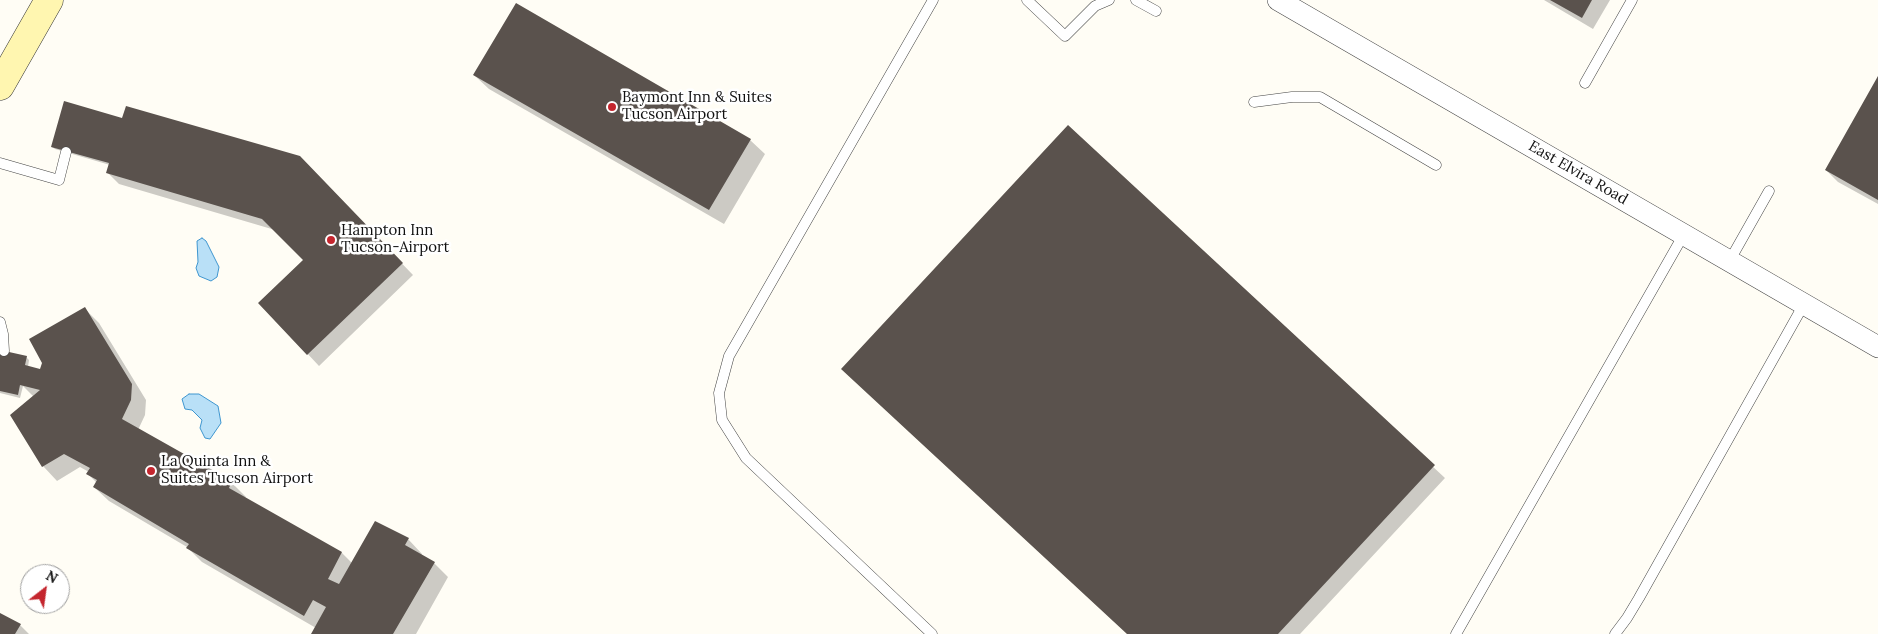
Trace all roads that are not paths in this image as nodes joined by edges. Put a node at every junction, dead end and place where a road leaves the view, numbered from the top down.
1 (49, 0) edge
2 (933, 0) edge
3 (1027, 0) edge
4 (1109, 0) edge
5 (1136, 0) edge
6 (1278, 0) edge
7 (1632, 0) edge
8 (1156, 11) dead end
9 (1585, 83) dead end
10 (0, 86) edge
11 (1254, 102) dead end
12 (66, 152) dead end
13 (0, 163) edge
14 (1436, 165) dead end
15 (1769, 192) dead end
16 (1684, 234) junction
17 (1730, 260) junction
18 (1804, 304) junction
19 (0, 322) edge
20 (1878, 347) edge
21 (4, 351) dead end
22 (932, 634) edge
23 (1456, 634) edge
24 (1615, 634) edge

1 - 10 main road
2 - 22 lane
3 - 4 lane
5 - 8 lane
6 - 16 street, East Elvira Road
7 - 9 lane
11 - 14 lane
12 - 13 lane
15 - 17 lane
16 - 17 street, East Elvira Road
16 - 23 lane
17 - 18 street, East Elvira Road
18 - 20 street, East Elvira Road
18 - 24 lane
19 - 21 lane

